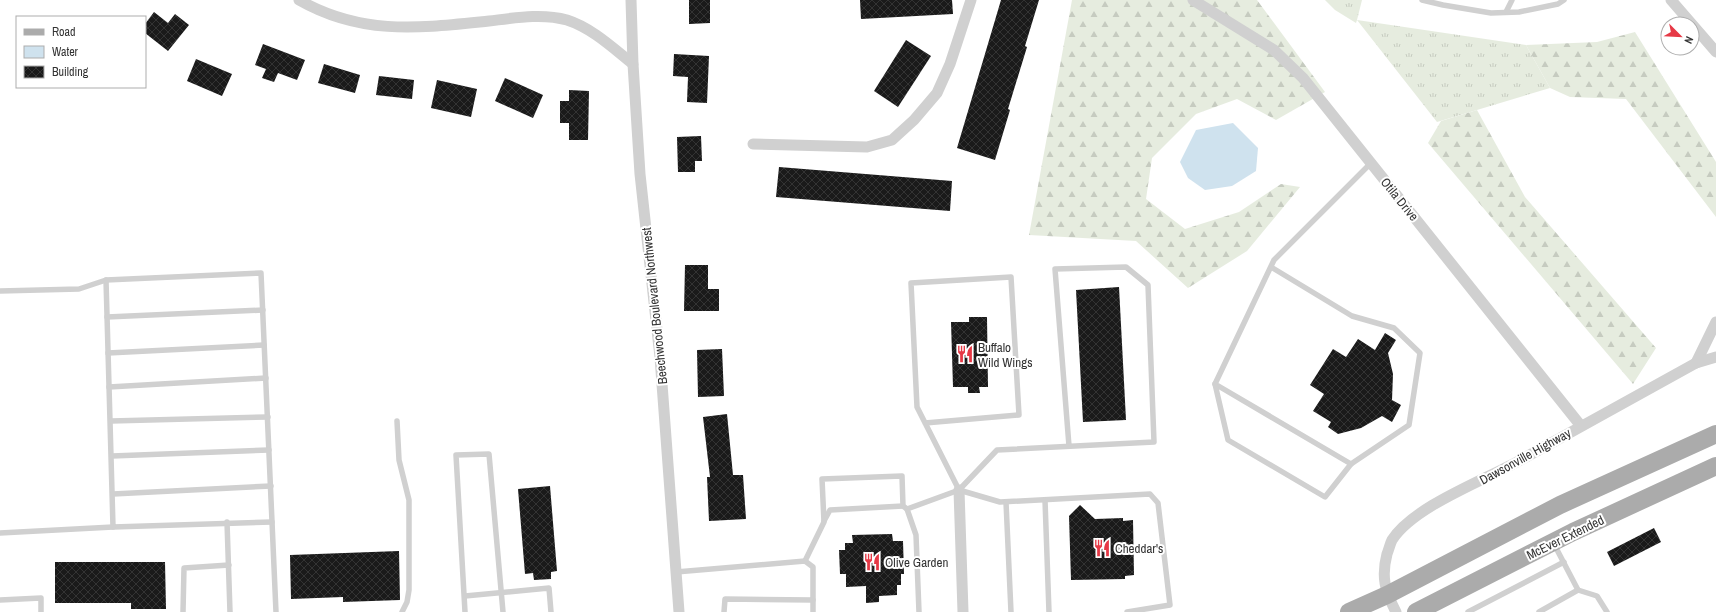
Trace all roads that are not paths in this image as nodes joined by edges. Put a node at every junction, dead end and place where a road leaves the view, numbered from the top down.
1 (299, 0) edge
2 (631, 0) edge
3 (971, 0) edge
4 (1193, 0) edge
5 (1422, 0) edge
6 (1512, 0) edge
7 (1564, 0) edge
8 (1671, 0) edge
9 (1506, 12) junction
10 (1716, 52) edge
11 (633, 64) junction
12 (754, 144) dead end
13 (1371, 163) junction
14 (1271, 267) junction
15 (106, 280) junction
16 (0, 291) edge
17 (263, 310) junction
18 (108, 317) junction
19 (1716, 322) edge
20 (264, 346) junction
21 (108, 353) junction
22 (1716, 357) edge
23 (1696, 363) junction
24 (266, 378) junction
25 (1215, 384) junction
26 (109, 387) junction
27 (268, 417) junction
28 (111, 421) junction
29 (397, 421) dead end
30 (925, 423) junction
31 (1581, 426) junction
32 (1716, 434) edge
33 (1069, 446) junction
34 (269, 450) junction
35 (112, 456) junction
36 (1351, 464) junction
37 (1716, 466) edge
38 (271, 486) junction
39 (958, 490) junction
40 (113, 494) junction
41 (1045, 500) junction
42 (1006, 502) junction
43 (905, 508) junction
44 (228, 522) junction
45 (272, 522) junction
46 (824, 522) junction
47 (114, 527) junction
48 (0, 533) edge
49 (1553, 542) junction
50 (805, 561) junction
51 (1564, 562) junction
52 (229, 565) junction
53 (676, 572) junction
54 (1578, 590) junction
55 (501, 592) junction
56 (1387, 595) junction
57 (465, 596) junction
58 (0, 600) edge
59 (813, 600) junction
60 (41, 612) edge
61 (183, 612) edge
62 (230, 612) edge
63 (276, 612) edge
64 (402, 612) edge
65 (465, 612) edge
66 (503, 612) edge
67 (550, 612) edge
68 (679, 612) edge
69 (724, 612) edge
70 (813, 612) edge
71 (919, 612) edge
72 (963, 612) edge
73 (1011, 612) edge
74 (1049, 612) edge
75 (1127, 612) edge
76 (1349, 612) edge
77 (1396, 612) edge
78 (1416, 612) edge
79 (1468, 612) edge
80 (1539, 612) edge
81 (1607, 612) edge

1 - 11 street
2 - 11 street, Beechwood Boulevard Northwest
3 - 12 street
4 - 13 street, Otila Drive
5 - 9 lane
6 - 9 lane
7 - 9 lane
8 - 10 street
11 - 53 street, Beechwood Boulevard Northwest
13 - 14 lane
13 - 31 street, Otila Drive
14 - 25 lane
14 - 36 lane
15 - 16 lane
15 - 17 lane
15 - 18 lane
17 - 18 lane
17 - 20 lane
18 - 21 lane
19 - 23 street
20 - 21 lane
20 - 24 lane
21 - 26 lane
22 - 23 street, Dawsonville Highway
23 - 31 street, Dawsonville Highway
24 - 26 lane
24 - 27 lane
25 - 36 lane
25 - 36 lane
26 - 28 lane
27 - 28 lane
27 - 34 lane
28 - 35 lane
29 - 64 lane
30 - 30 lane
30 - 39 lane
31 - 56 street, Dawsonville Highway
32 - 56 main road
33 - 33 lane
33 - 39 lane
34 - 35 lane
34 - 38 lane
35 - 40 lane
37 - 49 main road, McEver Extended
38 - 40 lane
38 - 45 lane
39 - 42 lane
39 - 43 lane
39 - 72 street
40 - 47 lane
41 - 42 lane
41 - 74 lane
41 - 75 lane
42 - 73 lane
43 - 46 lane
43 - 46 lane
43 - 71 lane
44 - 45 lane
44 - 47 lane
44 - 52 lane
45 - 63 lane
46 - 50 lane
47 - 48 lane
49 - 51 lane
49 - 78 main road, McEver Extended
50 - 53 lane
50 - 59 lane
51 - 54 lane
51 - 79 lane
52 - 61 lane
52 - 62 lane
53 - 68 street, Beechwood Boulevard Northwest
54 - 80 lane
54 - 81 lane
55 - 57 lane
55 - 57 lane
55 - 66 lane
55 - 67 lane
56 - 76 main road
56 - 77 street, Dawsonville Highway
57 - 65 lane
58 - 60 lane
59 - 69 lane
59 - 70 lane

